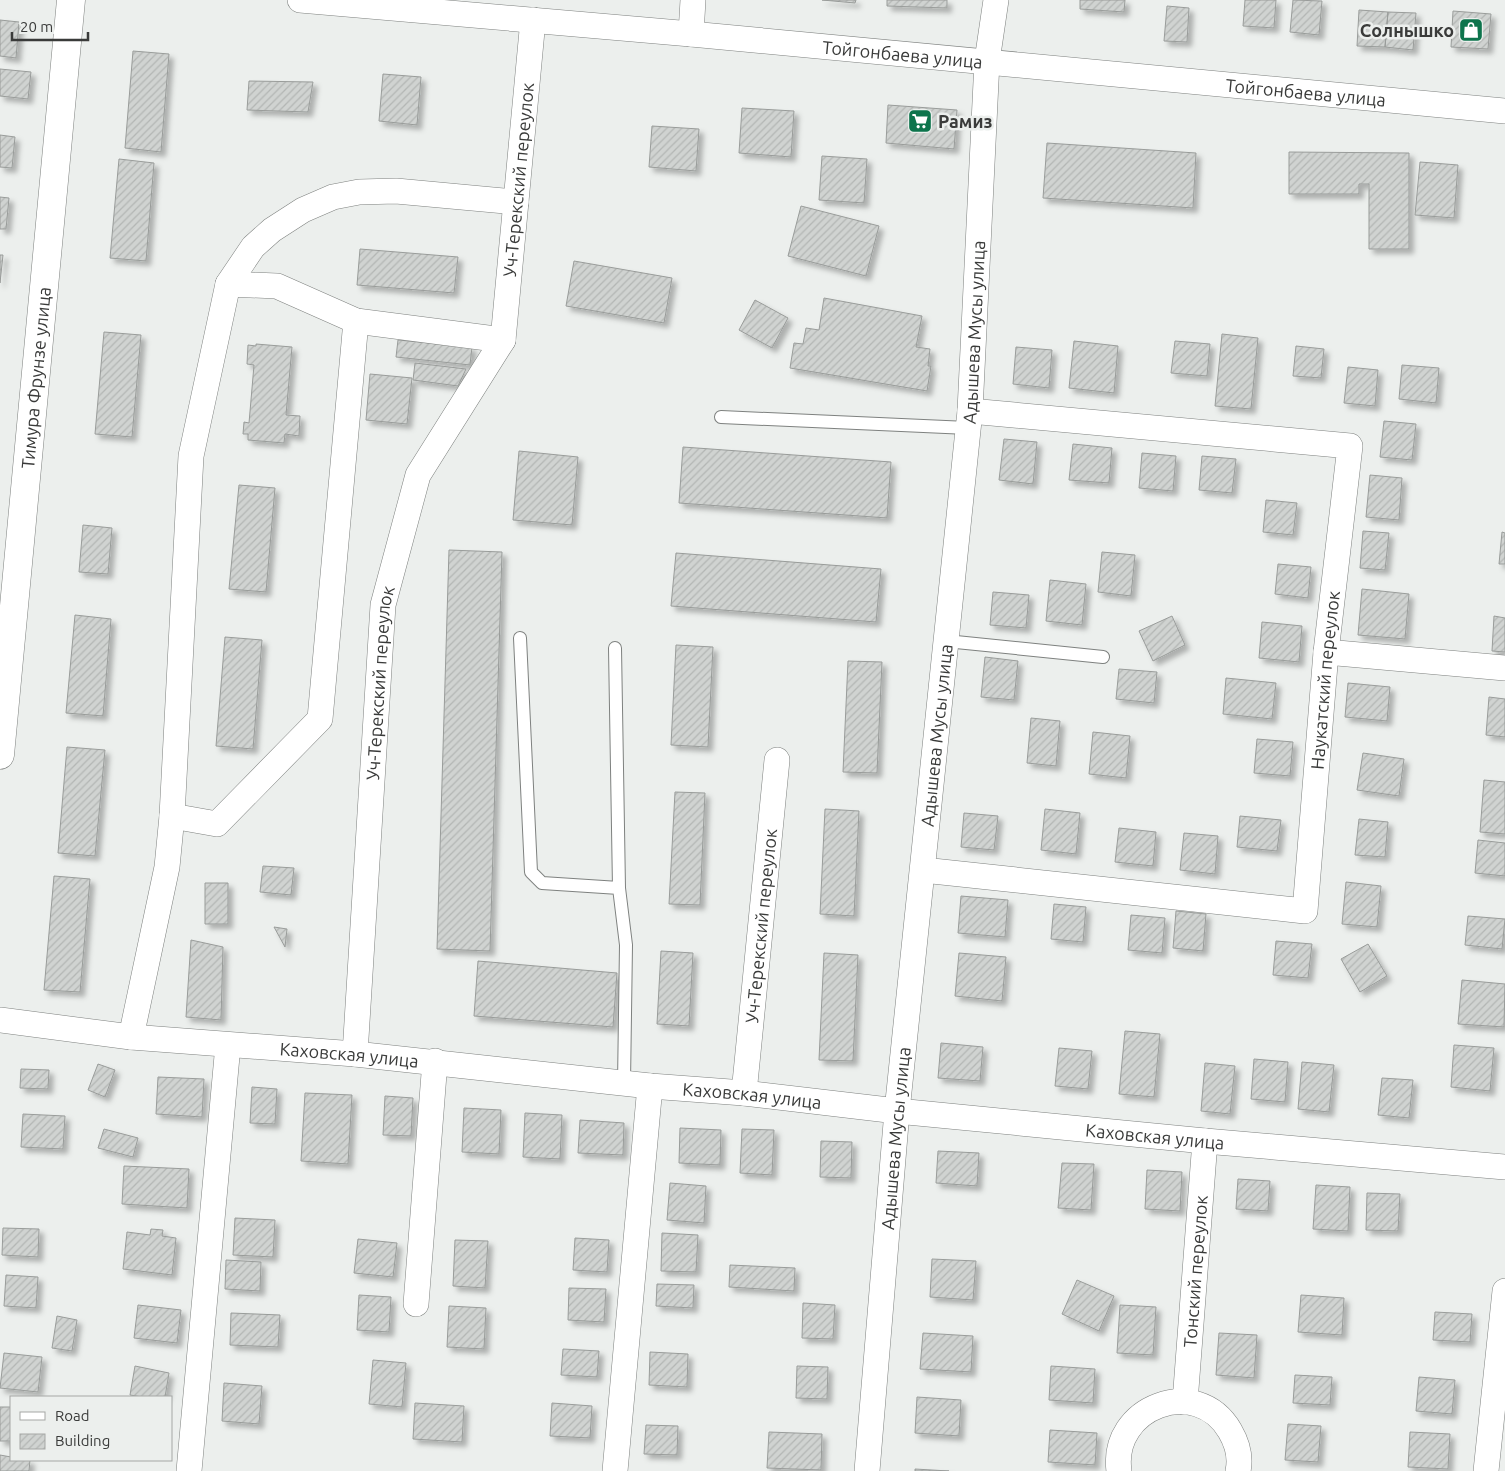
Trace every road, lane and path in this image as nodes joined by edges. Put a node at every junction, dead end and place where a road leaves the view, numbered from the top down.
1 (71, 0) edge
2 (300, 0) edge
3 (693, 0) edge
4 (996, 0) edge
5 (533, 20) junction
6 (691, 34) junction
7 (987, 61) junction
8 (1505, 110) edge
9 (516, 202) junction
10 (228, 284) junction
11 (356, 321) junction
12 (503, 340) junction
13 (721, 417) dead end
14 (969, 420) junction
15 (520, 638) dead end
16 (946, 641) junction
17 (615, 648) dead end
18 (1326, 652) junction
19 (1102, 657) dead end
20 (1505, 668) edge
21 (0, 755) edge
22 (777, 760) dead end
23 (172, 816) junction
24 (923, 870) junction
25 (619, 888) junction
26 (0, 1020) edge
27 (131, 1037) junction
28 (228, 1045) junction
29 (355, 1054) junction
30 (435, 1061) junction
31 (624, 1083) junction
32 (650, 1086) junction
33 (744, 1093) junction
34 (897, 1111) junction
35 (1205, 1141) junction
36 (1505, 1167) edge
37 (1505, 1291) edge
38 (416, 1304) dead end
39 (1185, 1402) junction
40 (189, 1471) edge
41 (615, 1471) edge
42 (867, 1471) edge
43 (1119, 1471) edge
44 (1238, 1471) edge
45 (1486, 1471) edge

1 - 21 main road, Тимура Фрунзе улица
2 - 5 street, Тойгонбаева улица
3 - 6 street
4 - 7 street, Адышева Мусы улица
5 - 6 street, Тойгонбаева улица
5 - 9 street, Уч-Терекский переулок
6 - 7 street, Тойгонбаева улица
7 - 8 street, Тойгонбаева улица
7 - 14 street, Адышева Мусы улица
9 - 10 street
9 - 12 street, Уч-Терекский переулок
10 - 11 street
10 - 23 street
11 - 12 street
11 - 23 street
12 - 29 street, Уч-Терекский переулок
13 - 14 lane
14 - 16 street, Адышева Мусы улица
14 - 18 street, Наукатский переулок
15 - 25 lane
16 - 19 lane
16 - 24 street, Адышева Мусы улица
17 - 25 lane
18 - 20 street
18 - 24 street, Наукатский переулок
22 - 33 street, Уч-Терекский переулок
23 - 27 street
24 - 34 street, Адышева Мусы улица
25 - 31 lane
26 - 27 street, Каховская улица
27 - 28 street, Каховская улица
28 - 29 street, Каховская улица
28 - 40 street
29 - 30 street, Каховская улица
30 - 31 street, Каховская улица
30 - 38 street
31 - 32 street, Каховская улица
32 - 33 street, Каховская улица
32 - 41 street
33 - 34 street, Каховская улица
34 - 35 street, Каховская улица
34 - 42 street, Адышева Мусы улица
35 - 36 street, Каховская улица
35 - 39 street, Тонский переулок
37 - 45 street
39 - 43 street
39 - 44 street

